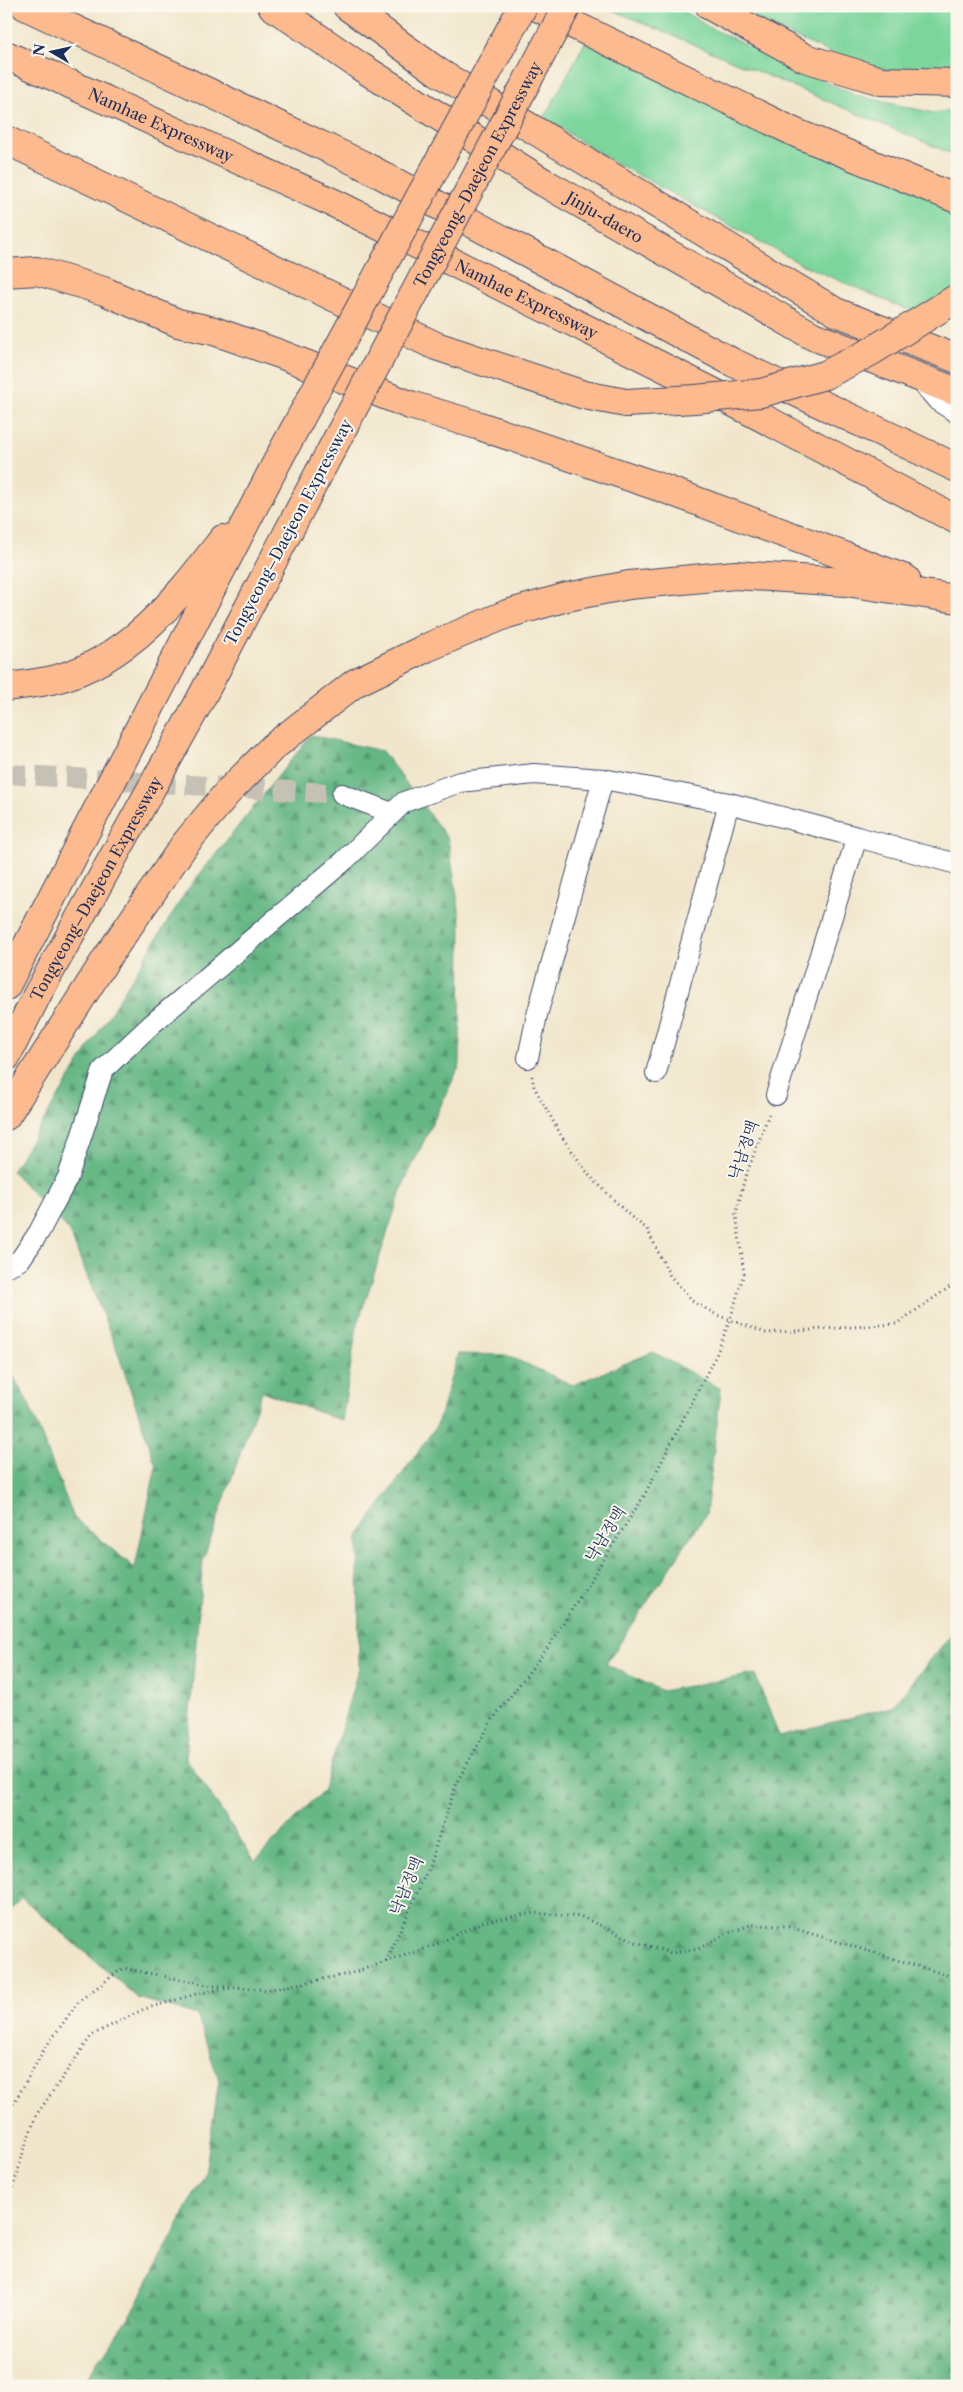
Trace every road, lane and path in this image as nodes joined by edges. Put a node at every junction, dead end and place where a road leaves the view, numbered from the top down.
1 (25, 6) edge
2 (272, 6) edge
3 (346, 6) edge
4 (523, 6) edge
5 (535, 6) edge
6 (567, 6) edge
7 (710, 6) edge
8 (6, 55) edge
9 (957, 83) edge
10 (6, 140) edge
11 (957, 198) edge
12 (6, 273) edge
13 (957, 298) edge
14 (957, 359) edge
15 (918, 378) junction
16 (957, 392) edge
17 (957, 413) edge
18 (279, 458) junction
19 (957, 468) edge
20 (957, 520) edge
21 (957, 598) edge
22 (6, 687) edge
23 (603, 779) junction
24 (342, 794) tunnel mouth
25 (729, 803) junction
26 (392, 813) junction
27 (857, 837) junction
28 (957, 864) edge
29 (6, 986) edge
30 (6, 1057) edge
31 (528, 1058) joint
32 (656, 1073) dead end
33 (776, 1095) joint
34 (6, 1116) edge
35 (6, 1267) edge
36 (957, 1282) edge
37 (730, 1320) junction
38 (386, 1962) junction
39 (957, 1978) edge
40 (236, 1987) junction
41 (6, 2117) edge
42 (6, 2212) edge

1 - 19 main road
2 - 15 main road, Jinju-daero
3 - 14 main road
4 - 18 main road, Tongyeong–Daejeon Expressway, bridge
5 - 11 main road
6 - 30 main road, Tongyeong–Daejeon Expressway, bridge
7 - 9 main road
8 - 20 main road, Namhae Expressway
10 - 13 main road, bridge
12 - 21 main road
15 - 16 main road, Jinju-daero
15 - 17 street
18 - 22 main road
18 - 29 main road, Tongyeong–Daejeon Expressway
21 - 34 main road
23 - 25 street
23 - 26 street
23 - 31 street
24 - 26 street
25 - 27 street
25 - 32 street
26 - 35 street
27 - 28 street
27 - 33 street
31 - 37 path
33 - 37 path, 낙남정맥
36 - 37 path
37 - 38 path, 낙남정맥
38 - 39 path
38 - 40 path
40 - 41 path
40 - 42 path

